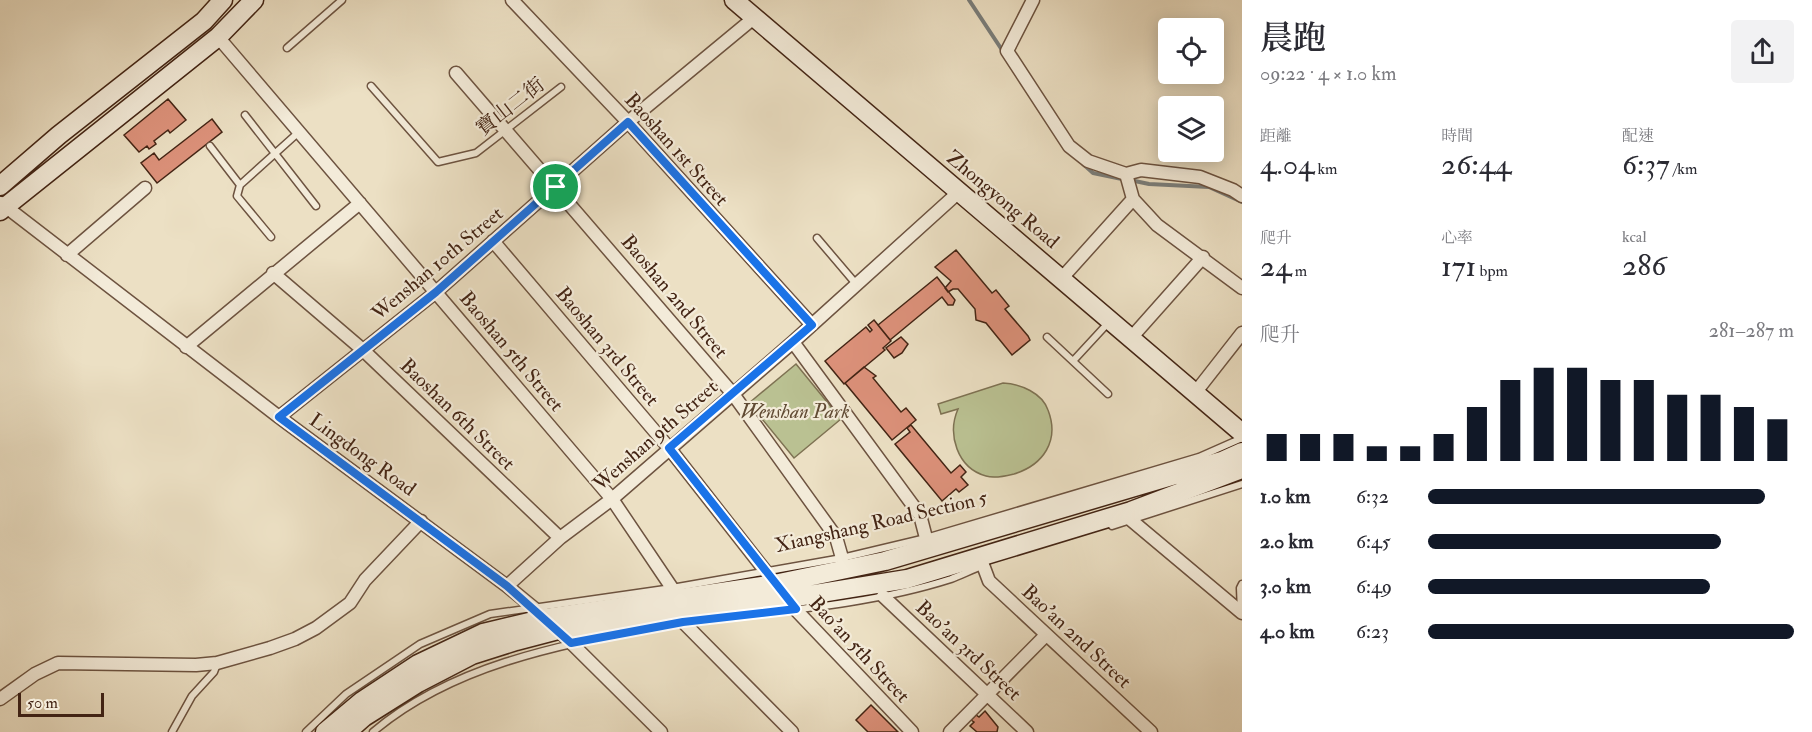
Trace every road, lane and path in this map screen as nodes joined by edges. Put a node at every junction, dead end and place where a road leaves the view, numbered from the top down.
1 (223, 0) edge
2 (254, 0) edge
3 (342, 0) edge
4 (512, 0) edge
5 (734, 0) edge
6 (1033, 0) edge
7 (755, 18) junction
8 (218, 37) junction
9 (287, 48) dead end
10 (456, 73) dead end
11 (371, 86) dead end
12 (561, 87) dead end
13 (245, 115) dead end
14 (628, 122) junction
15 (300, 131) junction
16 (506, 131) junction
17 (210, 146) dead end
18 (274, 154) junction
19 (1126, 174) junction
20 (240, 185) junction
21 (0, 186) edge
22 (556, 187) junction
23 (145, 188) dead end
24 (960, 191) junction
25 (1242, 196) edge
26 (1133, 199) junction
27 (360, 203) junction
28 (316, 206) dead end
29 (2, 207) edge
30 (271, 237) dead end
31 (817, 238) dead end
32 (493, 241) junction
33 (67, 255) junction
34 (1203, 257) junction
35 (273, 273) junction
36 (1062, 278) junction
37 (857, 285) junction
38 (1242, 288) edge
39 (436, 292) junction
40 (1110, 320) junction
41 (812, 325) junction
42 (1242, 333) edge
43 (1047, 337) dead end
44 (1131, 338) junction
45 (793, 342) junction
46 (186, 347) junction
47 (363, 350) junction
48 (1073, 361) junction
49 (1195, 393) junction
50 (733, 394) junction
51 (1108, 394) dead end
52 (279, 417) junction
53 (1242, 433) edge
54 (1242, 438) edge
55 (669, 448) junction
56 (1242, 452) edge
57 (1242, 469) edge
58 (1242, 484) edge
59 (612, 499) junction
60 (1131, 520) junction
61 (421, 521) junction
62 (1109, 527) dead end
63 (560, 538) junction
64 (926, 538) junction
65 (842, 558) junction
66 (988, 564) joint
67 (1242, 584) edge
68 (507, 586) junction
69 (672, 588) junction
70 (781, 591) junction
71 (883, 596) junction
72 (1242, 612) edge
73 (545, 618) junction
74 (717, 618) dead end
75 (688, 621) joint
76 (1047, 635) junction
77 (571, 643) junction
78 (217, 663) junction
79 (988, 694) junction
80 (0, 699) edge
81 (172, 732) edge
82 (306, 732) edge
83 (325, 732) edge
84 (347, 732) edge
85 (373, 732) edge
86 (661, 732) edge
87 (792, 732) edge
88 (912, 732) edge
89 (950, 732) edge
90 (1027, 732) edge
91 (1151, 732) edge

1 - 21 main road
2 - 8 main road
3 - 9 lane
4 - 14 street, Baoshan 1st Street
5 - 7 main road, Zhongyong Road
6 - 19 street
7 - 14 street, Wenshan 10th Street
7 - 24 main road, Zhongyong Road
8 - 15 street, Baoshan 5th Street
8 - 29 main road
10 - 16 street, Baoshan 2nd Street
11 - 16 lane, 寶山二街
12 - 16 lane, 寶山二街
13 - 18 lane
14 - 22 street, Wenshan 10th Street
14 - 41 street, Baoshan 1st Street
15 - 18 lane
15 - 27 street, Baoshan 5th Street
16 - 22 street, Baoshan 2nd Street
17 - 20 lane
18 - 20 lane
18 - 28 lane
19 - 25 street
19 - 26 street
20 - 30 lane
22 - 32 street, Wenshan 10th Street
22 - 50 street, Baoshan 2nd Street
23 - 33 street
24 - 36 main road, Zhongyong Road
24 - 37 street, Wenshan 9th Street
26 - 34 street
26 - 36 street
27 - 35 street
27 - 39 street, Baoshan 5th Street
29 - 33 street, Lingdong Road
31 - 37 lane
32 - 39 street, Wenshan 10th Street
32 - 55 street, Baoshan 3rd Street
33 - 46 street, Lingdong Road
34 - 38 street
34 - 44 street
35 - 46 street
35 - 47 street, Baoshan 6th Street
36 - 40 main road, Zhongyong Road
37 - 41 street, Wenshan 9th Street
39 - 47 street, Wenshan 10th Street
39 - 59 street, Baoshan 5th Street
40 - 44 main road, Zhongyong Road
40 - 48 lane
41 - 45 street, Wenshan 9th Street
42 - 49 street
43 - 48 lane
44 - 49 main road, Zhongyong Road
45 - 50 street, Wenshan 9th Street
45 - 64 street
46 - 52 street, Lingdong Road
47 - 52 street, Wenshan 10th Street
47 - 63 street, Baoshan 6th Street
48 - 51 lane
49 - 53 main road, Zhongyong Road
50 - 55 street, Wenshan 9th Street
50 - 65 street, Baoshan 2nd Street
52 - 61 street, Lingdong Road
54 - 64 lane, Xiangshang Road Section 5
55 - 59 street, Wenshan 9th Street
55 - 70 street, Baoshan 3rd Street
56 - 70 main road, Xiangshang Road Section 5
57 - 70 main road, Xiangshang Road Section 5
58 - 60 lane
59 - 63 street, Wenshan 9th Street
59 - 69 street, Baoshan 5th Street
60 - 62 lane
60 - 72 street
61 - 68 street, Lingdong Road
61 - 78 street
63 - 68 street, Wenshan 9th Street
64 - 65 lane, Xiangshang Road Section 5
65 - 70 lane, Xiangshang Road Section 5
66 - 71 lane, Xiangshang Road Section 5
66 - 76 street, Bao’an 2nd Street
67 - 72 lane
68 - 73 street, Lingdong Road
69 - 70 lane, Xiangshang Road Section 5
69 - 73 lane, Xiangshang Road Section 5
70 - 71 lane, Xiangshang Road Section 5
70 - 73 main road, Xiangshang Road Section 5
70 - 74 lane, Xiangshang Road Section 5
70 - 88 street, Bao’an 5th Street
71 - 79 street, Bao’an 3rd Street
73 - 77 street, Lingdong Road
73 - 82 lane, Xiangshang Road Section 5
73 - 83 main road, Xiangshang Road Section 5
73 - 84 main road, Xiangshang Road Section 5
75 - 77 lane
75 - 87 street
76 - 79 street
76 - 91 street, Bao’an 2nd Street
77 - 85 lane
77 - 86 street, Lingdong Road
78 - 80 street
78 - 81 lane
79 - 89 street
79 - 90 street, Bao’an 3rd Street

